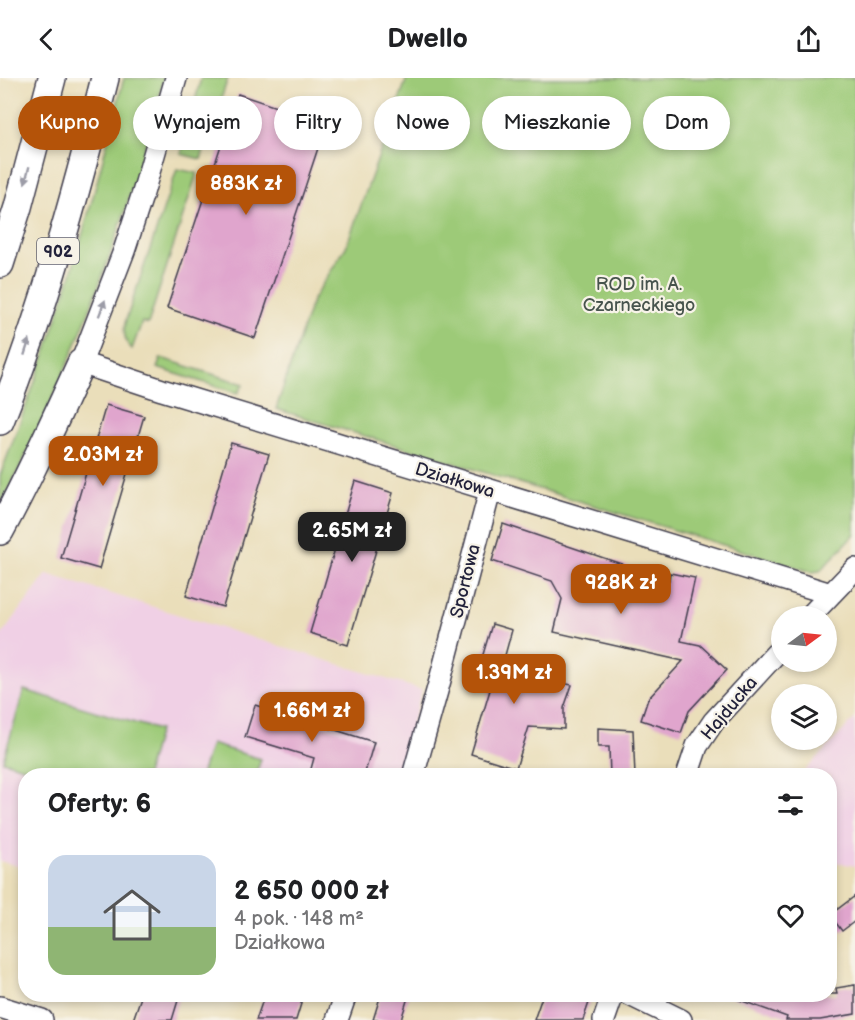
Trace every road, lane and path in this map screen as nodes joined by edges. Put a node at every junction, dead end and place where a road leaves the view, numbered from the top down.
1 (52, 78) edge
2 (105, 78) edge
3 (176, 78) edge
4 (0, 264) edge
5 (81, 363) junction
6 (0, 422) edge
7 (490, 490) junction
8 (0, 531) edge
9 (855, 568) edge
10 (831, 594) junction
11 (820, 606) edge
12 (771, 659) edge
13 (415, 768) edge
14 (690, 768) edge
15 (343, 1002) edge
16 (610, 1002) edge
17 (644, 1002) edge
18 (0, 1007) edge
19 (42, 1020) edge
20 (337, 1020) edge
21 (604, 1020) edge
22 (681, 1020) edge

1 -> 4 main road
6 -> 2 main road, 902
5 -> 3 street
5 - 7 street, Działkowa
5 - 8 main road
7 - 10 street, Działkowa
7 - 13 street, Sportowa
9 - 10 street
10 - 11 street
12 - 14 street, Hajducka
15 - 20 street
16 - 21 street
17 - 22 street
18 - 19 street

